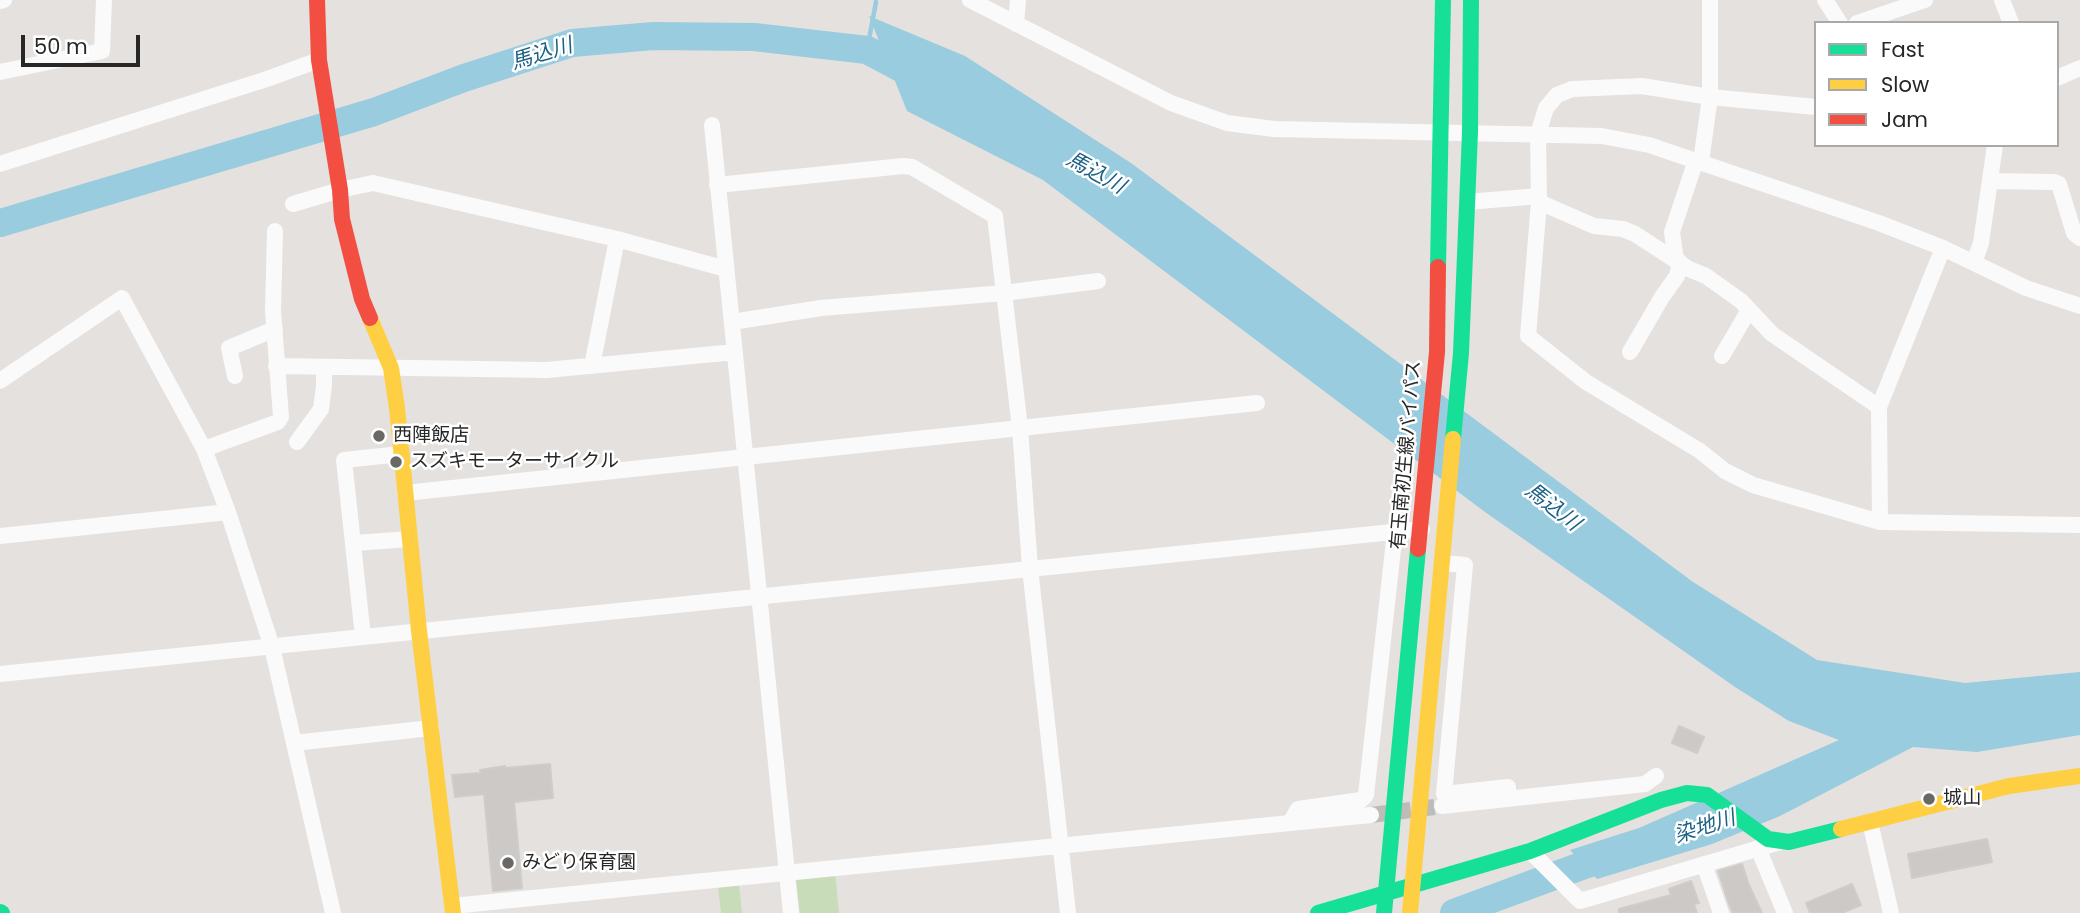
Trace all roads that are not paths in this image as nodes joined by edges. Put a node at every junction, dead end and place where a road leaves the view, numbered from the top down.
1 (104, 0) edge
2 (317, 0) edge
3 (970, 0) edge
4 (1018, 0) edge
5 (1443, 0) edge
6 (1471, 0) edge
7 (1710, 0) edge
8 (1825, 0) edge
9 (1924, 0) edge
10 (2002, 0) edge
11 (1839, 21) edge
12 (1863, 21) edge
13 (2010, 21) edge
14 (1016, 24) junction
15 (319, 60) junction
16 (2080, 68) edge
17 (0, 72) edge
18 (2059, 77) edge
19 (1710, 97) junction
20 (1814, 107) edge
21 (712, 125) dead end
22 (1442, 132) junction
23 (1470, 132) junction
24 (1538, 134) junction
25 (1995, 147) edge
26 (1698, 161) junction
27 (0, 164) edge
28 (1991, 181) junction
29 (717, 185) junction
30 (340, 190) junction
31 (1539, 199) junction
32 (1467, 202) junction
33 (293, 204) dead end
34 (275, 231) dead end
35 (2080, 238) edge
36 (617, 239) junction
37 (1943, 248) junction
38 (1678, 261) junction
39 (1974, 263) junction
40 (726, 269) junction
41 (1098, 281) dead end
42 (1004, 293) junction
43 (2080, 306) edge
44 (1749, 310) junction
45 (732, 322) junction
46 (275, 329) junction
47 (735, 352) junction
48 (1629, 352) dead end
49 (1722, 356) dead end
50 (276, 366) junction
51 (592, 366) junction
52 (324, 368) junction
53 (390, 368) junction
54 (235, 376) dead end
55 (0, 381) edge
56 (1256, 403) dead end
57 (1879, 407) junction
58 (1020, 428) junction
59 (297, 442) dead end
60 (204, 449) junction
61 (401, 454) junction
62 (746, 457) junction
63 (405, 493) junction
64 (228, 512) junction
65 (1880, 522) junction
66 (2080, 525) edge
67 (1422, 529) junction
68 (1395, 531) junction
69 (0, 536) edge
70 (410, 538) junction
71 (354, 543) junction
72 (1443, 563) junction
73 (1030, 568) junction
74 (760, 596) junction
75 (419, 631) junction
76 (363, 637) junction
77 (272, 647) junction
78 (0, 674) edge
79 (431, 729) junction
80 (294, 743) junction
81 (1656, 776) dead end
82 (2080, 776) edge
83 (1508, 799) junction
84 (1442, 806) tunnel mouth
85 (1371, 815) tunnel mouth
86 (1291, 821) junction
87 (1870, 822) junction
88 (1759, 841) junction
89 (1061, 846) junction
90 (1530, 851) junction
91 (1704, 863) junction
92 (787, 873) junction
93 (1411, 898) edge
94 (1385, 903) edge
95 (453, 909) edge
96 (332, 913) edge
97 (791, 913) edge
98 (1068, 913) edge
99 (1318, 913) edge
100 (1721, 913) edge
101 (1784, 913) edge
102 (1891, 913) edge

1 - 17 street
2 - 15 street
3 - 14 street
4 - 14 street
5 - 22 street, 有玉南初生線バイパス
6 - 23 street
7 - 19 street
8 - 11 street
9 - 12 street
10 - 13 street
14 - 22 street
15 - 27 street
15 - 30 street
16 - 18 street
19 - 20 street
19 - 24 street
19 - 26 street
21 - 29 street
22 - 23 street
22 - 67 street, 有玉南初生線バイパス
23 - 24 street
23 - 32 street
24 - 26 street
24 - 31 street
25 - 28 street
26 - 37 street
26 - 38 street
28 - 35 street
28 - 39 street
29 - 40 street
29 - 42 street
30 - 33 street
30 - 36 street
30 - 53 street
31 - 32 street
31 - 38 street
31 - 65 street
32 - 72 street
34 - 46 street
36 - 40 street
36 - 51 street
37 - 39 street
37 - 57 street
38 - 44 street
38 - 48 street
39 - 43 street
40 - 45 street
41 - 42 street
42 - 45 street
42 - 58 street
44 - 49 street
44 - 57 street
45 - 47 street
46 - 50 street
46 - 54 street
47 - 51 street
47 - 62 street
50 - 52 street
50 - 60 street
51 - 53 street
52 - 53 street
52 - 59 street
53 - 61 street
55 - 60 street
56 - 58 street
57 - 65 street
58 - 62 street
58 - 73 street
60 - 64 street
61 - 63 street
61 - 71 street
62 - 63 street
62 - 74 street
63 - 70 street
64 - 69 street
64 - 77 street
65 - 66 street
67 - 68 street
67 - 94 street, 有玉南初生線バイパス
68 - 73 street
68 - 86 street
70 - 71 street
70 - 75 street
71 - 76 street
72 - 83 street
72 - 93 street
73 - 74 street
73 - 89 street
74 - 75 street
74 - 92 street
75 - 76 street
75 - 79 street
76 - 77 street
77 - 78 street
77 - 80 street
79 - 80 street
79 - 95 street
80 - 96 street
81 - 83 street
82 - 87 street
83 - 84 street
85 - 86 street
86 - 89 street
87 - 88 street
87 - 102 street
88 - 90 street
88 - 91 street
88 - 101 street
89 - 92 street
89 - 98 street
90 - 91 street
90 - 93 street
91 - 100 street
92 - 95 street
92 - 97 street
93 - 94 street
94 - 99 street

